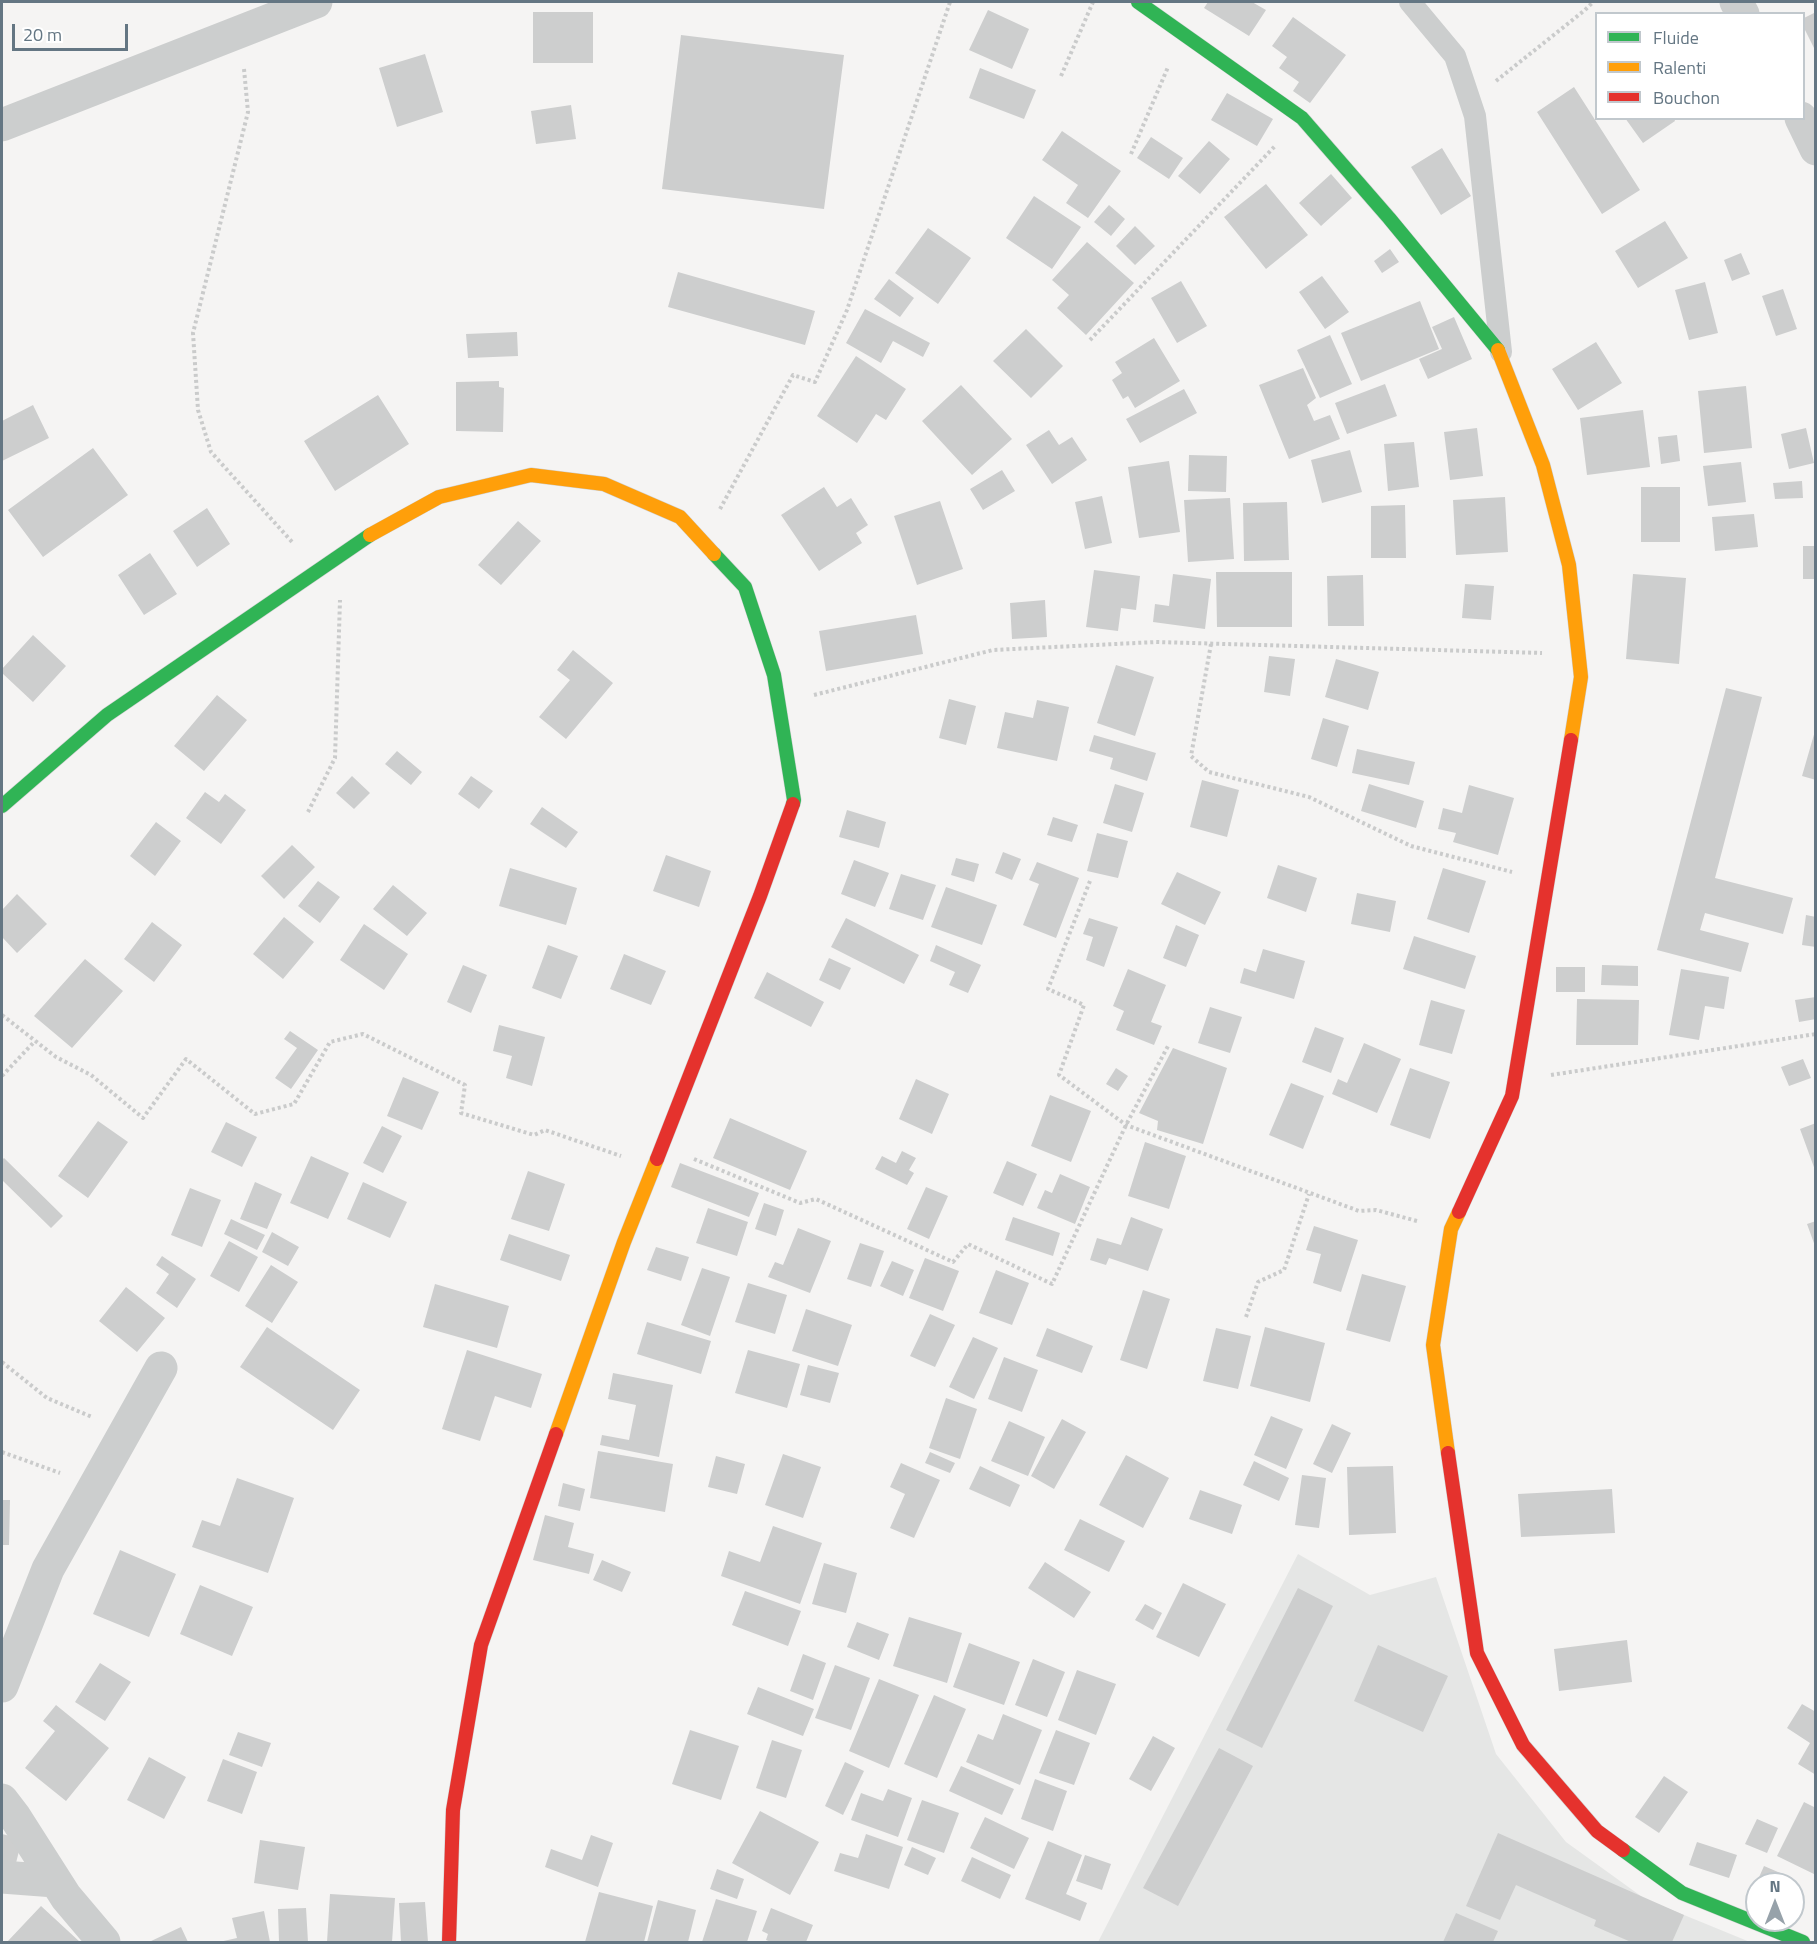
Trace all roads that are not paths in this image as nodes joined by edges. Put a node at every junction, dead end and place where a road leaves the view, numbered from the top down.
1 (316, 2) edge
2 (1138, 2) edge
3 (1410, 2) edge
4 (2, 125) edge
5 (1501, 354) junction
6 (2, 806) edge
7 (161, 1368) dead end
8 (2, 1686) edge
9 (2, 1800) edge
10 (2, 1877) edge
11 (55, 1881) junction
12 (104, 1942) edge
13 (449, 1942) edge
14 (1803, 1942) edge

1 - 4 street
2 - 5 street
3 - 5 lane
5 - 14 street
6 - 13 street
7 - 8 street
9 - 11 street
10 - 11 street
11 - 12 street

